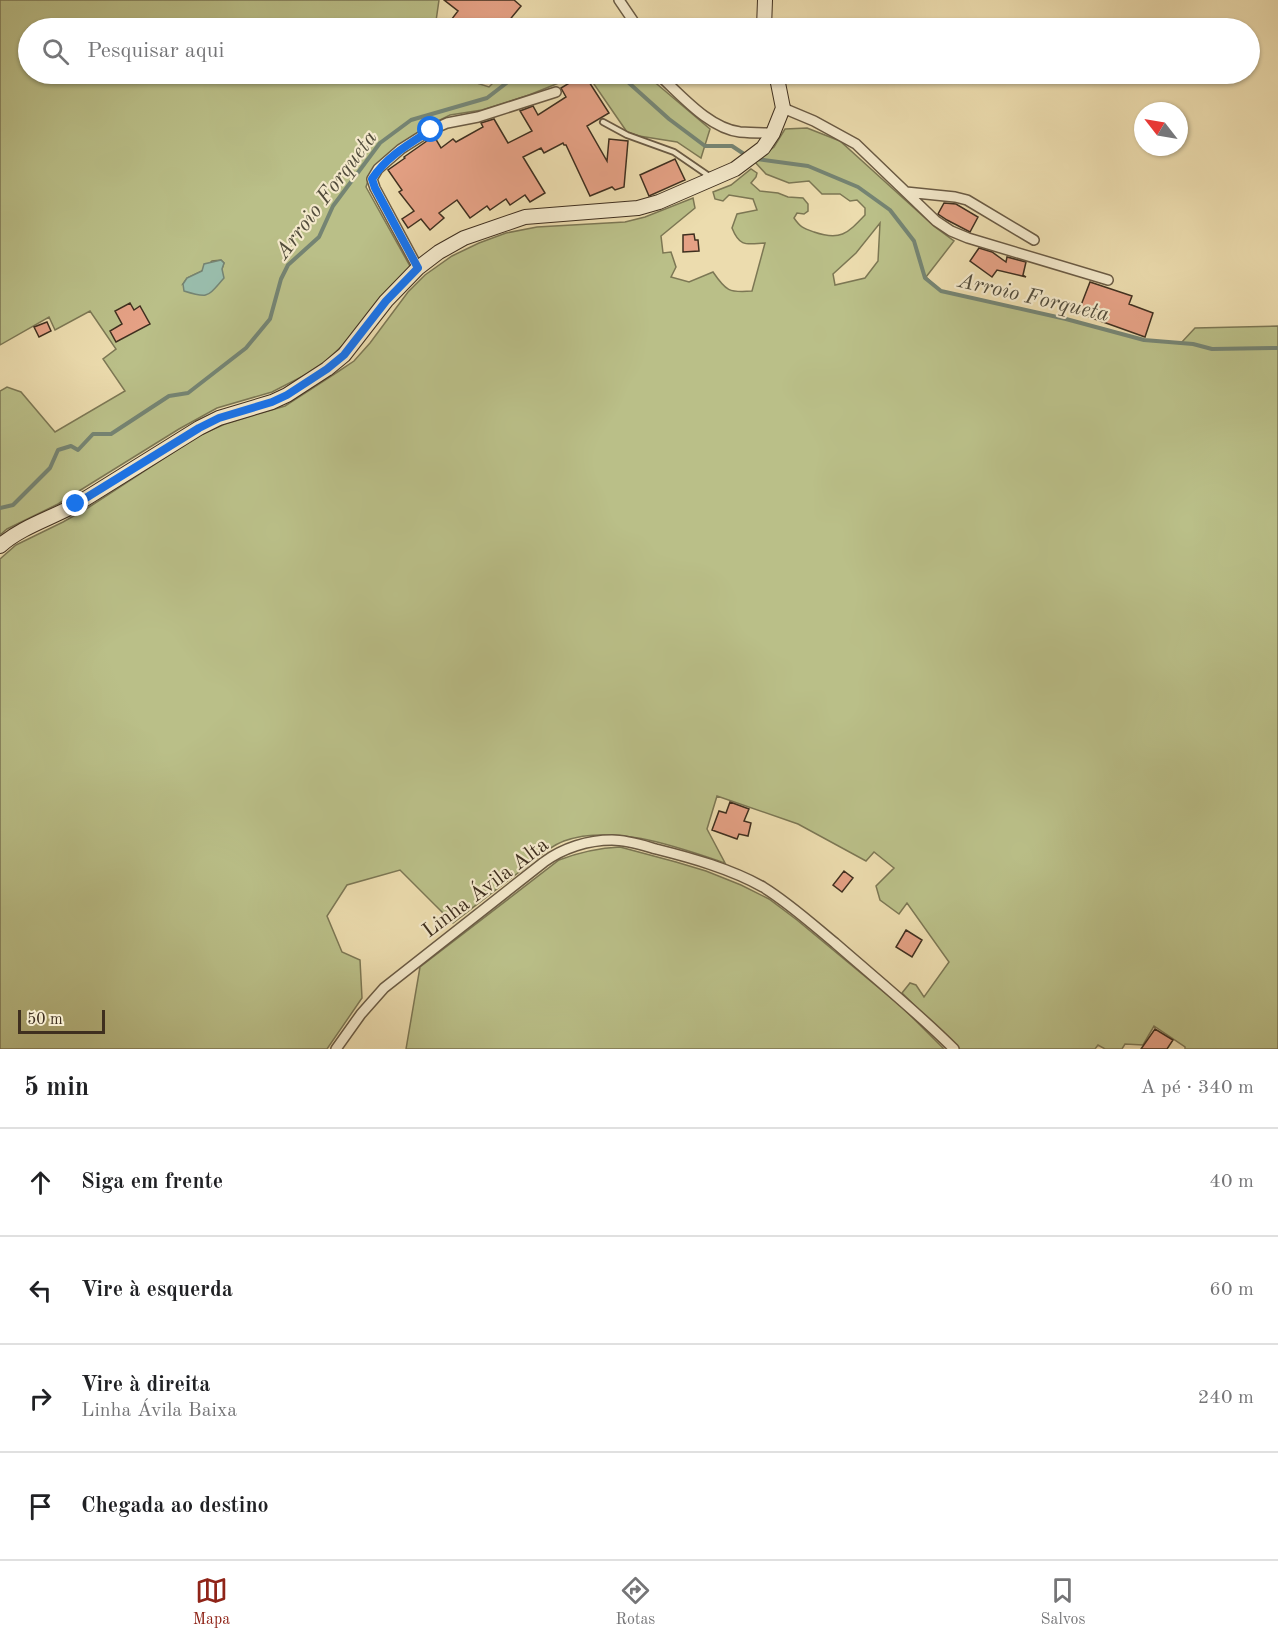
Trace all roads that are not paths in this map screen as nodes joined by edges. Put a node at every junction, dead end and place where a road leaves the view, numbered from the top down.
1 (619, 0) edge
2 (765, 0) edge
3 (631, 18) edge
4 (764, 18) edge
5 (669, 84) edge
6 (778, 84) edge
7 (556, 92) dead end
8 (783, 108) junction
9 (603, 122) dead end
10 (773, 133) junction
11 (714, 180) junction
12 (906, 192) junction
13 (1034, 240) dead end
14 (418, 268) junction
15 (1108, 280) dead end
16 (0, 546) edge
17 (336, 1049) edge
18 (954, 1049) edge

1 - 3 street
2 - 4 street
5 - 10 street
6 - 8 street
7 - 14 street
8 - 10 street
8 - 12 street
9 - 11 lane
10 - 11 street
11 - 14 street
12 - 13 street
12 - 15 street
14 - 16 street
17 - 18 street, Linha Ávila Alta

